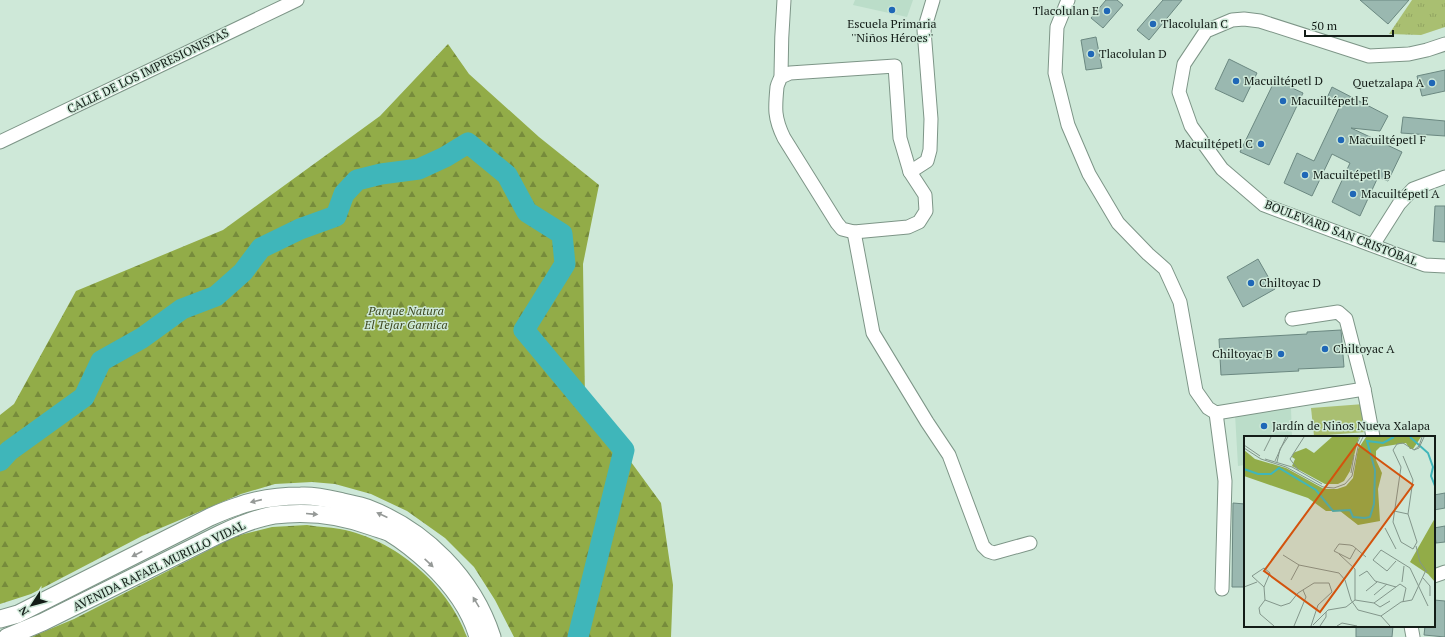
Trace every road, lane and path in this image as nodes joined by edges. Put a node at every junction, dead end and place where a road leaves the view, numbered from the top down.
1 (297, 0) edge
2 (784, 0) edge
3 (933, 0) edge
4 (1068, 0) edge
5 (1445, 44) edge
6 (781, 77) junction
7 (0, 142) edge
8 (910, 172) junction
9 (1445, 177) edge
10 (854, 232) junction
11 (1373, 245) junction
12 (1445, 266) edge
13 (1292, 318) dead end
14 (1364, 389) junction
15 (1216, 413) junction
16 (1373, 436) edge
17 (1030, 543) dead end
18 (1445, 572) edge
19 (1435, 576) edge
20 (1222, 589) dead end
21 (0, 619) edge
22 (1411, 627) edge
23 (7, 637) edge
24 (478, 637) edge
25 (492, 637) edge
26 (1413, 637) edge

1 - 7 street, CALLE DE LOS IMPRESIONISTAS
2 - 6 street
3 - 8 street
4 - 15 street
5 - 11 street, BOULEVARD SAN CRISTÓBAL
6 - 8 street
6 - 10 street
8 - 10 street
9 - 11 street
10 - 17 street
11 - 12 street, BOULEVARD SAN CRISTÓBAL
13 - 14 street
14 - 15 street
14 - 16 street
15 - 20 street
18 - 19 street
25 -> 21 main road, AVENIDA RAFAEL MURILLO VIDAL
22 - 26 street
23 -> 24 main road, AVENIDA RAFAEL MURILLO VIDAL

